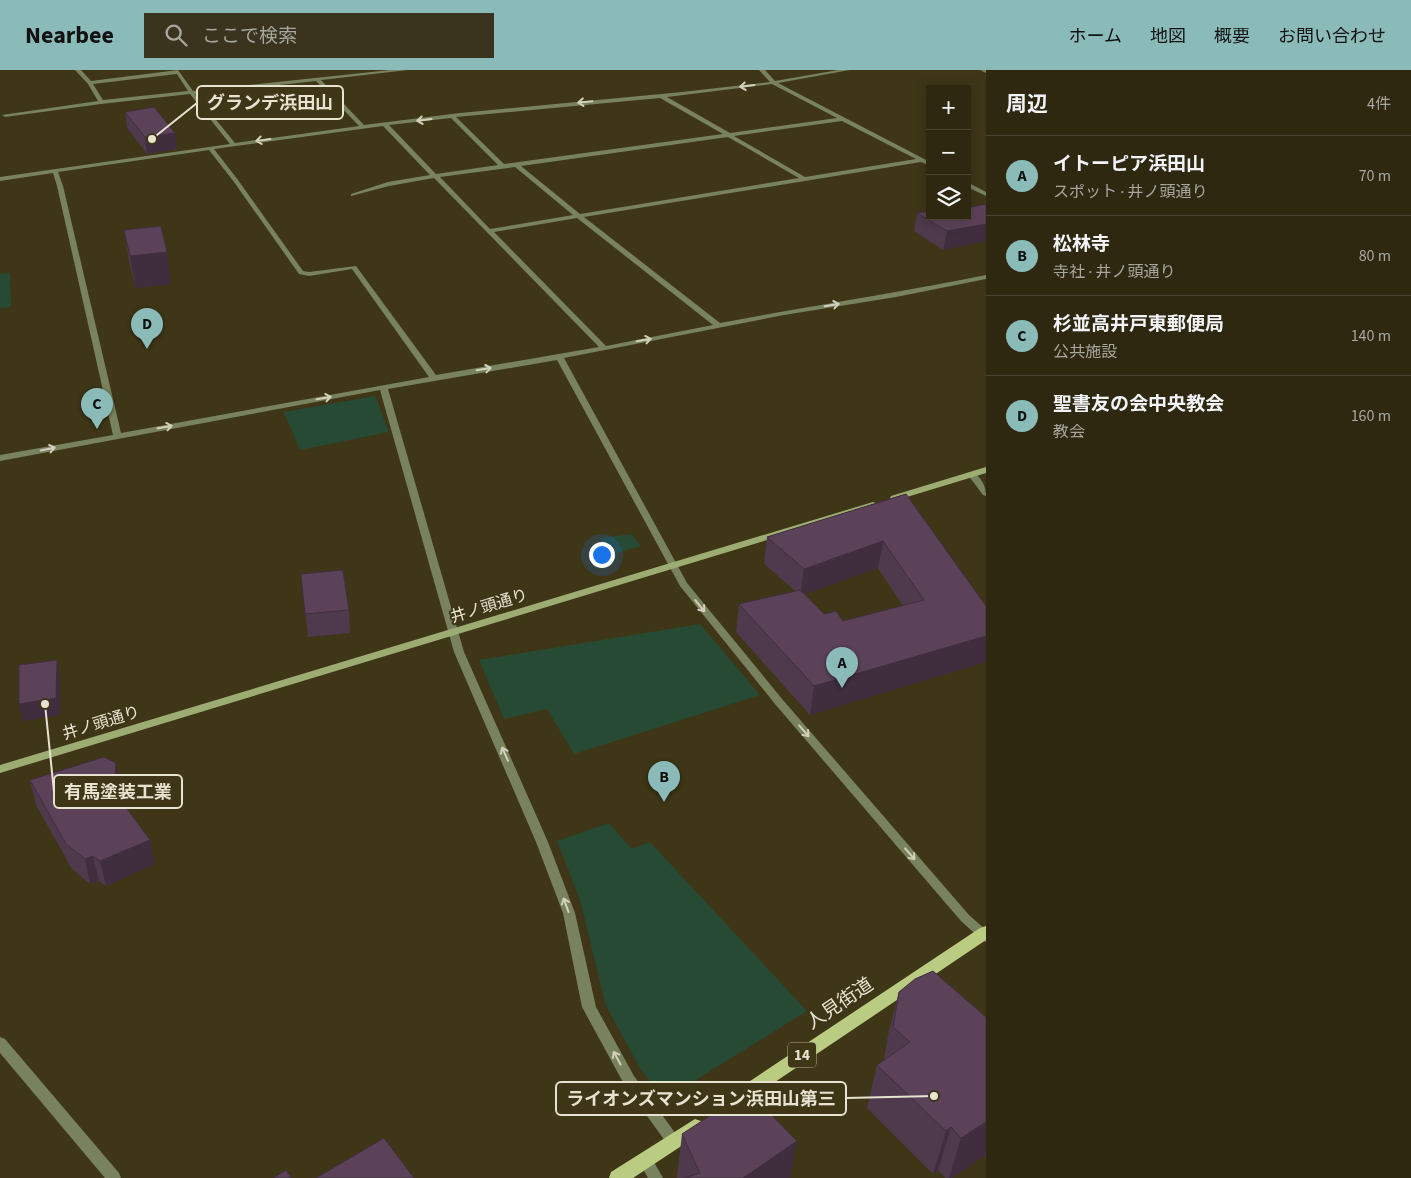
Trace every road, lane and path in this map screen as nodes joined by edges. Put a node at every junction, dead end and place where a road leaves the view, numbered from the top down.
1 (78, 70) edge
2 (405, 70) edge
3 (762, 70) edge
4 (847, 70) edge
5 (317, 79) junction
6 (773, 82) junction
7 (90, 83) junction
8 (192, 92) junction
9 (661, 96) junction
10 (100, 102) junction
11 (5, 115) dead end
12 (452, 117) junction
13 (844, 119) junction
14 (385, 125) junction
15 (363, 127) junction
16 (727, 136) junction
17 (234, 144) junction
18 (210, 148) junction
19 (921, 160) junction
20 (926, 162) edge
21 (517, 165) junction
22 (503, 167) junction
23 (54, 172) junction
24 (434, 176) junction
25 (803, 178) junction
26 (0, 179) edge
27 (971, 186) edge
28 (986, 194) edge
29 (353, 195) dead end
30 (578, 216) junction
31 (488, 231) junction
32 (986, 277) edge
33 (719, 326) junction
34 (603, 347) junction
35 (559, 357) junction
36 (434, 378) junction
37 (383, 387) junction
38 (116, 436) junction
39 (0, 458) edge
40 (986, 470) edge
41 (972, 475) junction
42 (986, 493) edge
43 (674, 565) junction
44 (454, 633) junction
45 (0, 769) edge
46 (985, 934) edge
47 (0, 1043) edge
48 (723, 1108) edge
49 (706, 1119) edge
50 (673, 1141) junction
51 (645, 1160) junction
52 (114, 1178) edge
53 (618, 1178) edge
54 (656, 1178) edge

1 - 7 street
2 - 5 street
3 - 6 street
4 - 6 street
5 - 8 street
5 - 15 street
6 -> 9 street
6 - 13 street
7 - 8 street
7 - 10 street
8 - 10 street
8 - 17 street
9 -> 12 street
9 - 16 street
10 - 11 street
12 -> 14 street
12 - 22 street
13 - 16 street
13 - 19 street
14 - 15 street
14 - 24 street
15 -> 17 street
16 - 21 street
16 - 25 street
17 - 18 street
18 - 23 street
18 - 36 street
19 - 20 street
19 - 25 street
21 - 22 street
21 - 30 street
22 - 24 street
23 - 26 street
23 - 38 street
24 - 29 street
24 - 31 street
25 - 30 street
27 - 28 street
30 - 31 street
30 - 33 street
31 - 34 street
33 -> 32 street
34 -> 33 street
34 - 35 street
36 -> 35 street
35 - 43 street
36 - 37 street
38 -> 37 street
37 - 44 street
39 -> 38 street
40 - 41 main road, 井ノ頭通り
41 - 42 street
41 - 43 main road, 井ノ頭通り
43 - 44 main road, 井ノ頭通り
43 -> 46 street
44 - 45 main road, 井ノ頭通り
50 -> 44 street
46 - 48 main road, 人見街道 / 14
47 - 52 street
49 - 50 main road
50 - 51 main road
51 - 53 main road
51 - 54 street

